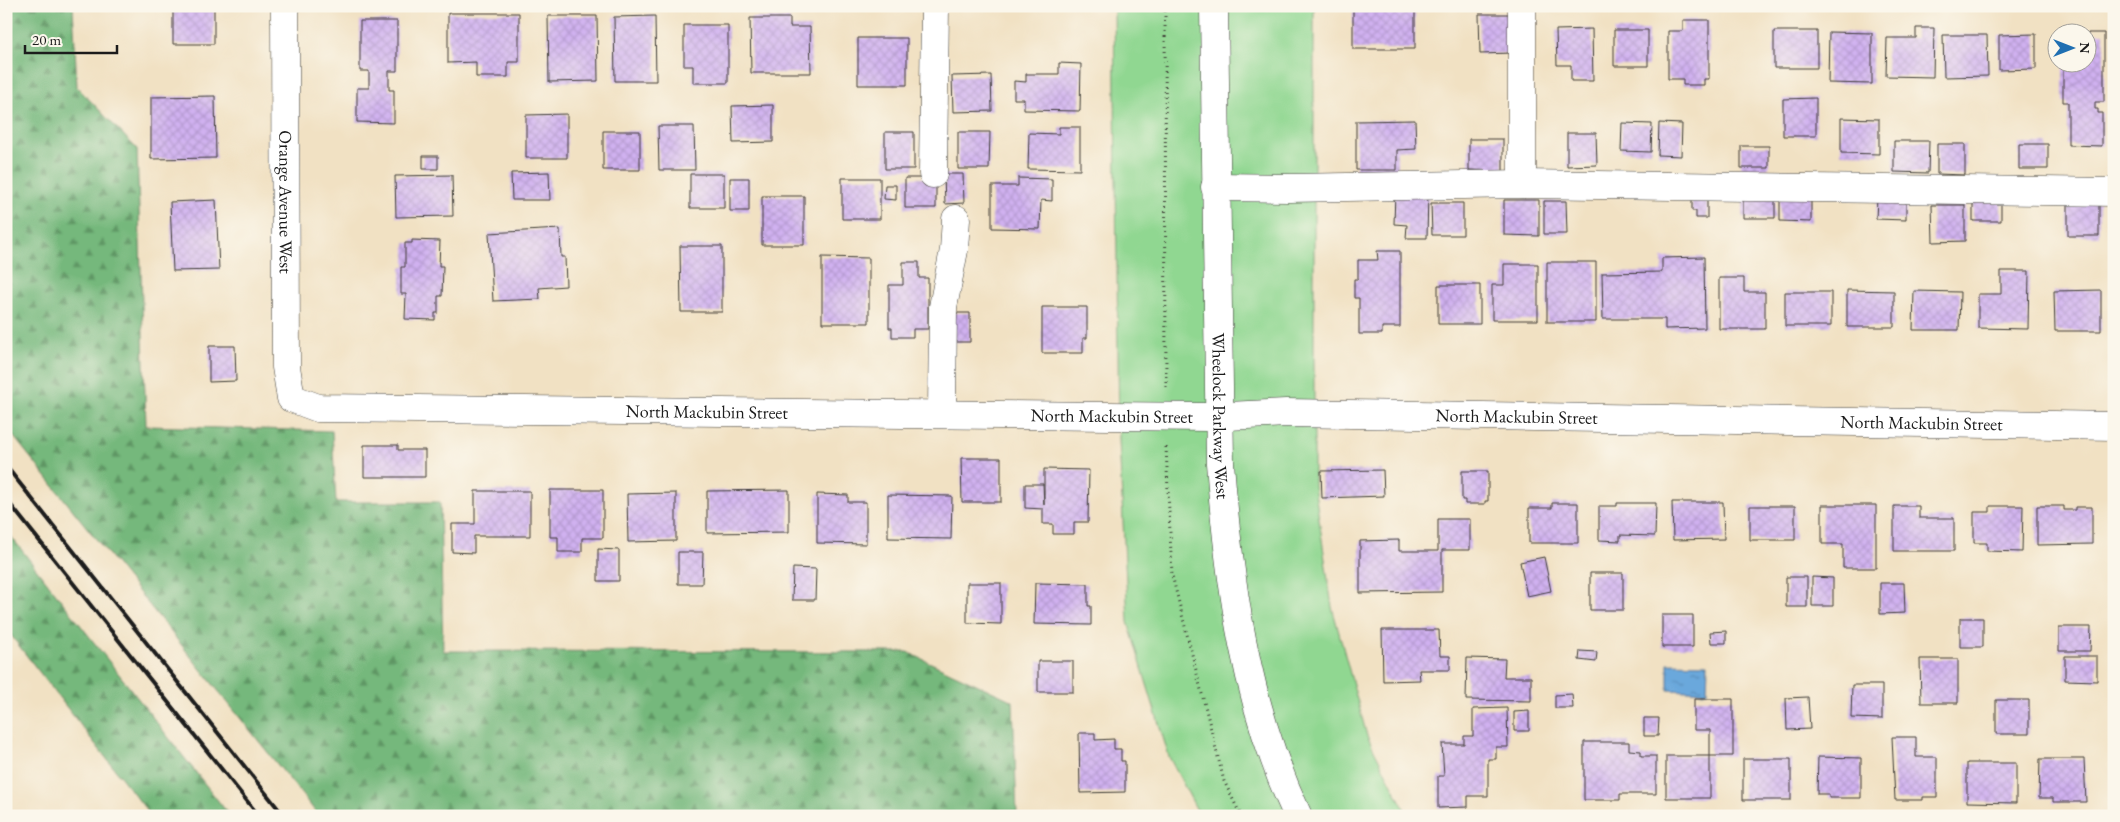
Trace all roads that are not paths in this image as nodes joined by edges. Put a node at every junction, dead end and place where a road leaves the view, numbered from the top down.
1 (285, 6) edge
2 (934, 6) edge
3 (1214, 6) edge
4 (1522, 6) edge
5 (933, 174) dead end
6 (1522, 184) junction
7 (1215, 186) junction
8 (2114, 192) edge
9 (956, 220) dead end
10 (292, 398) joint
11 (942, 414) junction
12 (1220, 417) junction
13 (2114, 426) edge
14 (1298, 816) edge

1 - 10 street, Orange Avenue West
2 - 5 street
3 - 7 street, Wheelock Parkway West
4 - 6 street
6 - 7 street
6 - 8 street
7 - 12 street, Wheelock Parkway West
9 - 11 street
10 - 11 street, North Mackubin Street
11 - 12 street, North Mackubin Street
12 - 13 street, North Mackubin Street
12 - 14 street, Wheelock Parkway West

